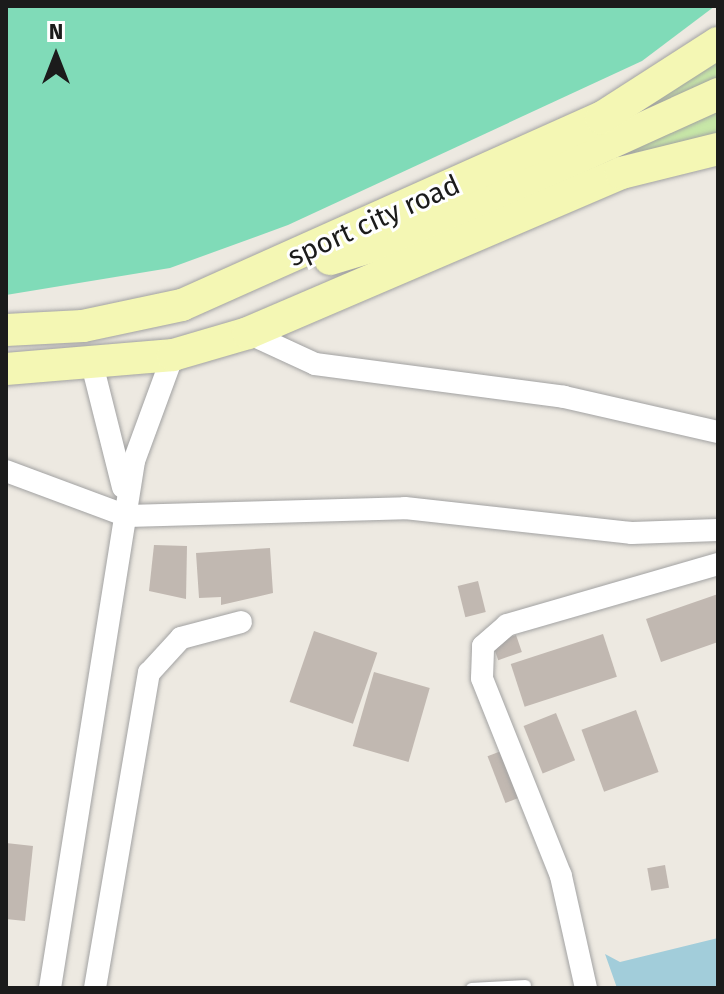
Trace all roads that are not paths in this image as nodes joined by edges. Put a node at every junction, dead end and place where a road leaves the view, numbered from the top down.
1 (718, 43) edge
2 (718, 94) edge
3 (718, 149) edge
4 (182, 305) junction
5 (6, 330) edge
6 (248, 333) junction
7 (173, 355) junction
8 (92, 364) junction
9 (6, 369) edge
10 (718, 432) edge
11 (6, 471) edge
12 (127, 516) junction
13 (718, 530) edge
14 (718, 564) edge
15 (241, 622) dead end
16 (525, 985) dead end
17 (50, 988) edge
18 (95, 988) edge
19 (471, 988) edge
20 (586, 988) edge

1 - 4 main road, sport city road
2 - 4 main road
3 - 6 main road, sport city road
4 - 5 main road, sport city road
6 - 7 main road, sport city road
6 - 10 street
7 - 8 main road, sport city road
7 - 12 street
8 - 9 main road, sport city road
8 - 12 street
11 - 12 street
12 - 13 street
12 - 17 street
14 - 20 street
15 - 18 street
16 - 19 lane

